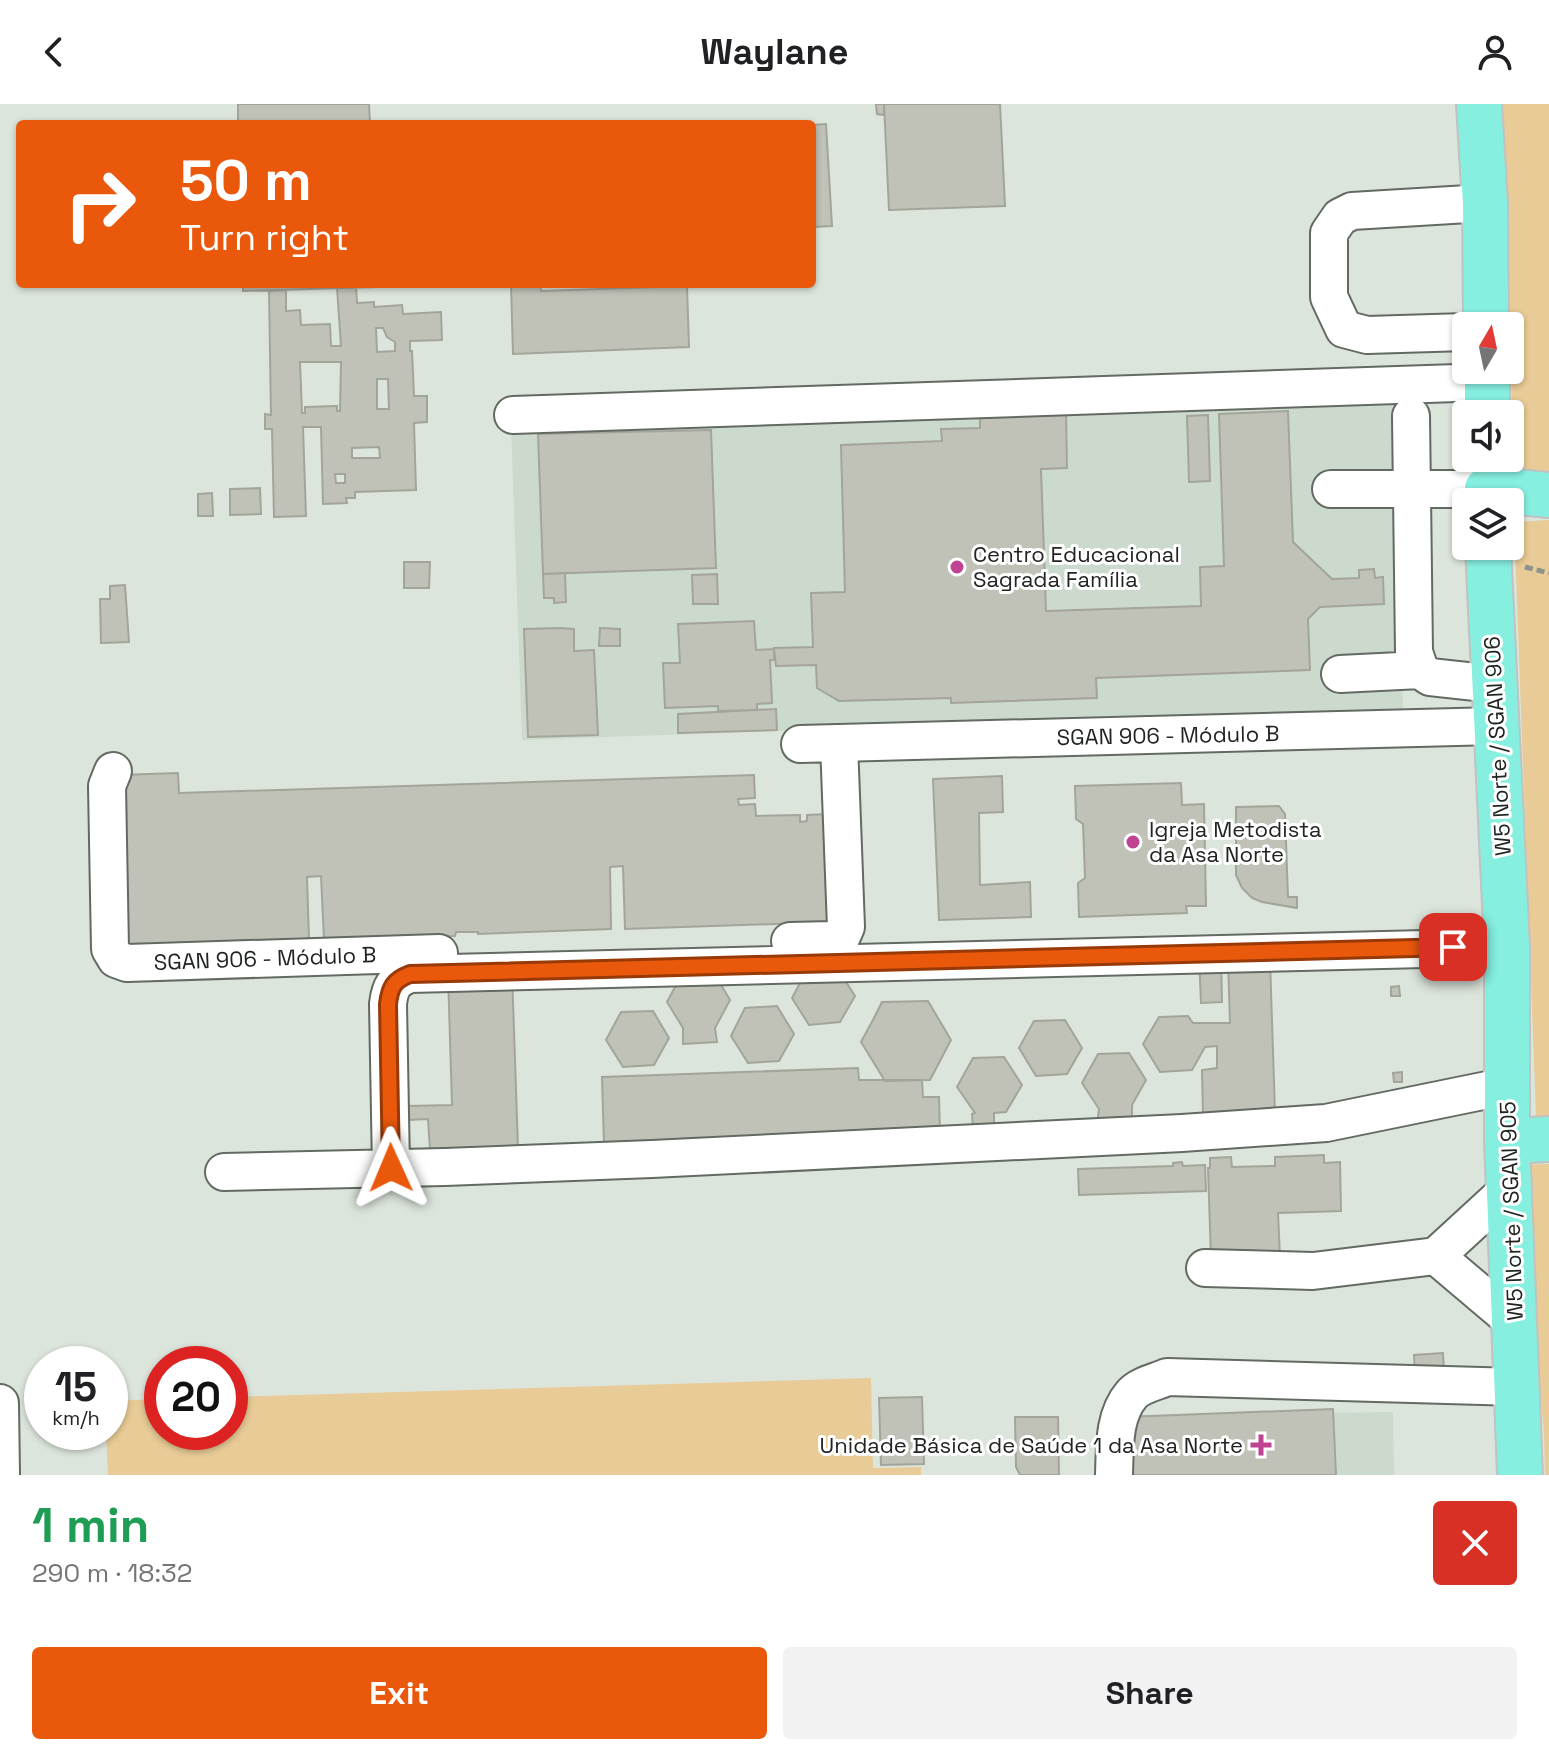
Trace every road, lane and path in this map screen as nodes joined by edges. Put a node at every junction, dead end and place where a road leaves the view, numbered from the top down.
1 (1479, 104) edge
2 (1485, 203) junction
3 (1486, 312) edge
4 (1452, 332) edge
5 (1487, 389) edge
6 (513, 415) dead end
7 (1411, 416) dead end
8 (1487, 483) edge
9 (1331, 489) dead end
10 (1413, 490) junction
11 (1549, 495) edge
12 (1489, 560) edge
13 (1420, 670) junction
14 (1340, 674) dead end
15 (1495, 705) junction
16 (839, 743) junction
17 (800, 744) dead end
18 (113, 771) dead end
19 (1507, 947) junction
20 (1507, 1086) junction
21 (1528, 1140) edge
22 (391, 1168) junction
23 (224, 1172) dead end
24 (1510, 1188) junction
25 (1436, 1256) junction
26 (1205, 1268) dead end
27 (1514, 1322) junction
28 (1517, 1387) junction
29 (0, 1403) edge
30 (1, 1475) edge
31 (1114, 1475) edge
32 (1520, 1475) edge

1 - 2 main road
2 - 3 main road
2 - 4 street
5 - 6 street
7 - 10 street
8 - 10 street
8 - 11 main road
9 - 10 street
10 - 13 street
12 - 15 main road, W5 Norte / SGAN 906
13 - 14 street
13 - 15 street
15 - 16 street, SGAN 906 - Módulo B
15 - 19 main road, W5 Norte / SGAN 906
16 - 17 street, SGAN 906 - Módulo B
16 - 18 street, SGAN 906 - Módulo B
19 - 20 main road, W5 Norte / SGAN 905
19 - 22 street
20 - 21 main road, W5 Norte / SGAN 905
20 - 22 street
21 - 24 main road, W5 Norte / SGAN 905
22 - 23 street
24 - 25 street
24 - 27 main road, W5 Norte / SGAN 905
25 - 26 street
25 - 27 street
27 - 28 main road, W5 Norte / SGAN 905
28 - 31 street
28 - 32 main road, W5 Norte / SGAN 905
29 - 30 street

